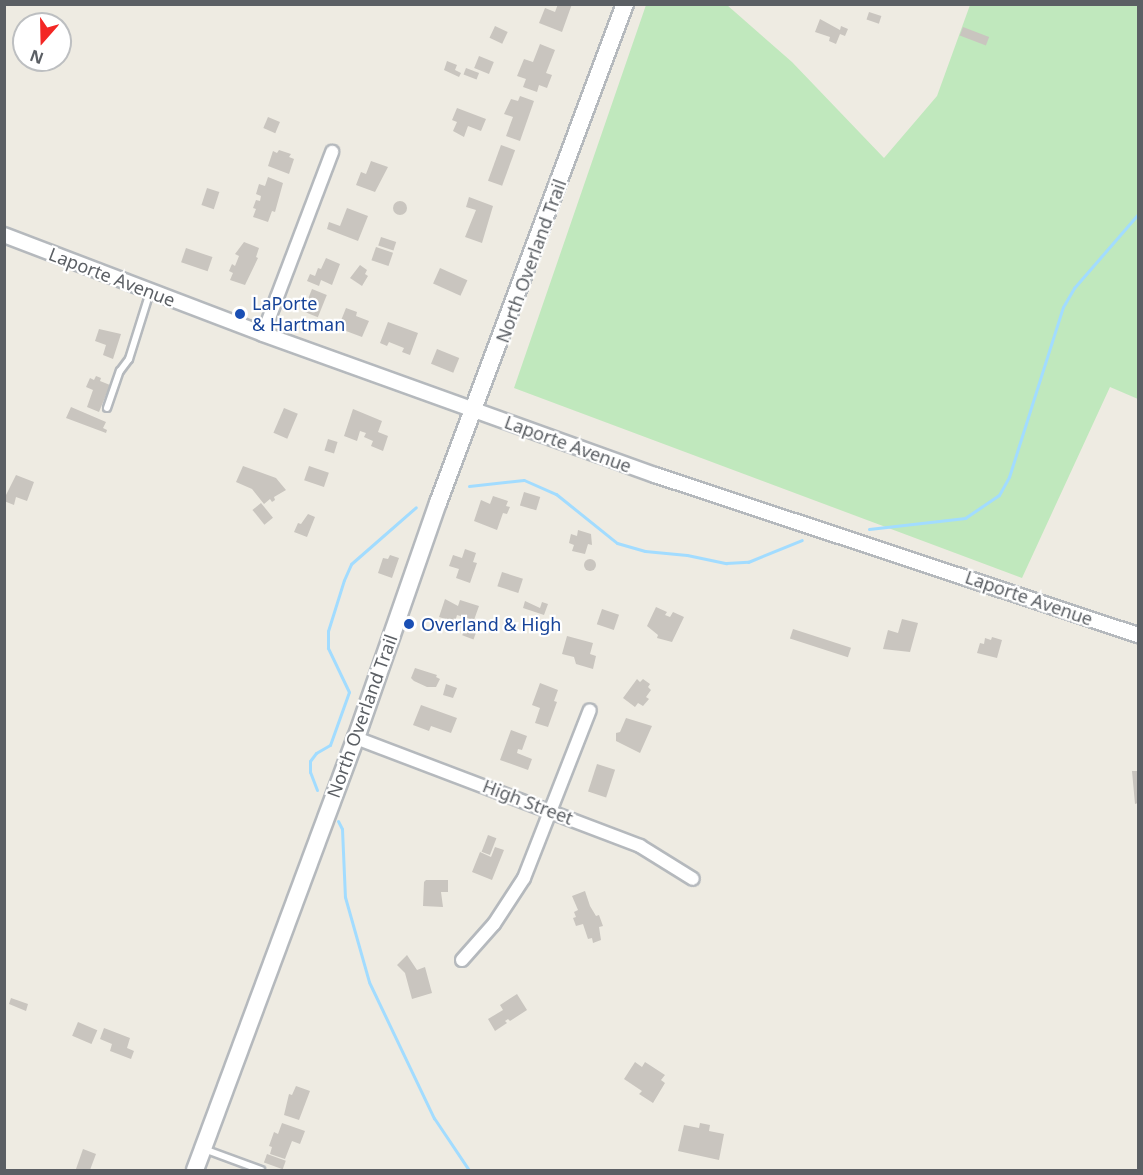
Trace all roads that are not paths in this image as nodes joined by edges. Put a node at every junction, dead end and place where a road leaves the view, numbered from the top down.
1 (625, 4) edge
2 (332, 152) dead end
3 (4, 235) edge
4 (150, 292) junction
5 (263, 334) junction
6 (107, 408) dead end
7 (475, 411) junction
8 (1138, 635) edge
9 (590, 710) dead end
10 (356, 738) junction
11 (552, 811) junction
12 (693, 879) dead end
13 (462, 960) dead end
14 (203, 1148) junction
15 (195, 1170) edge
16 (261, 1170) edge

1 - 7 main road, North Overland Trail
2 - 5 street
3 - 4 street, Laporte Avenue
4 - 5 street, Laporte Avenue
4 - 6 lane
5 - 7 street, Laporte Avenue
7 - 8 street, Laporte Avenue
7 - 10 main road, North Overland Trail
9 - 11 street
10 - 11 street, High Street
10 - 14 main road, North Overland Trail
11 - 12 street, High Street
11 - 13 street
14 - 15 main road, North Overland Trail
14 - 16 lane

